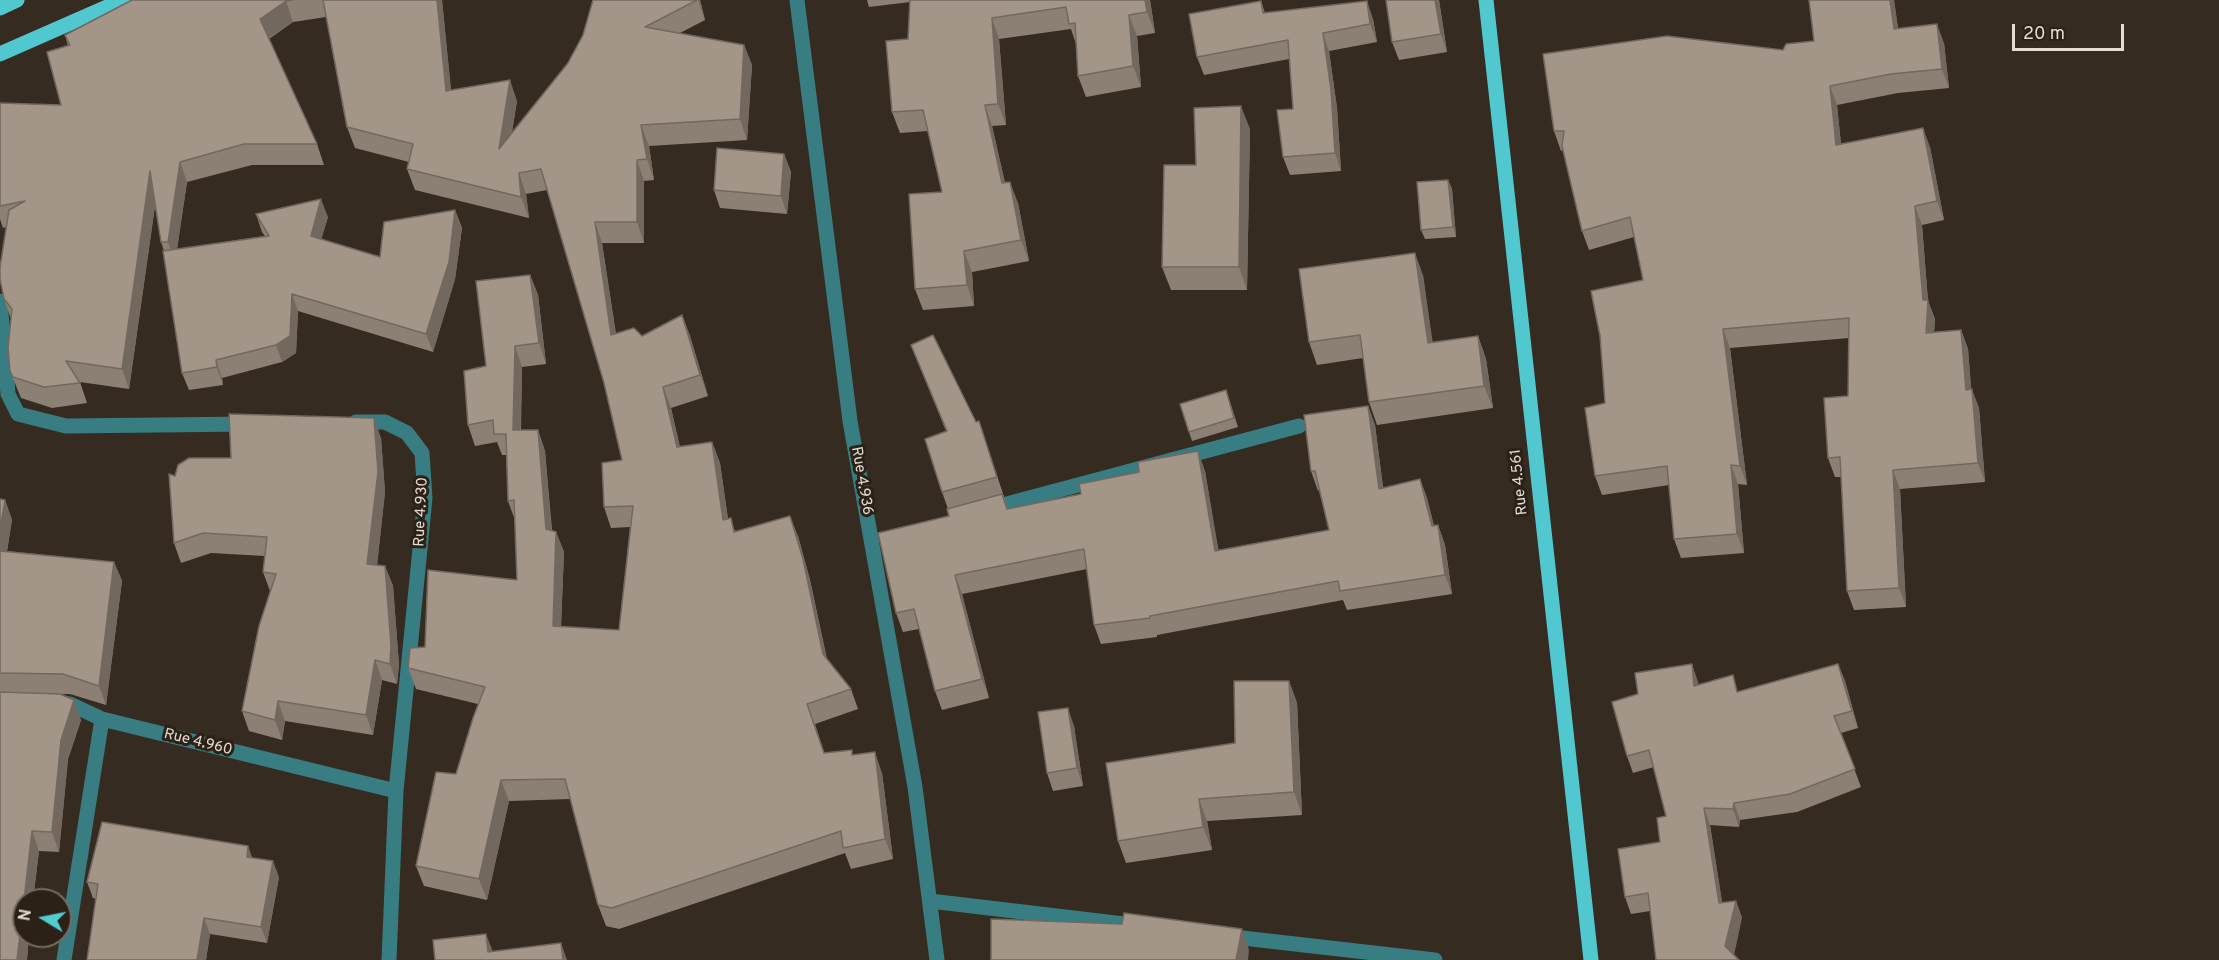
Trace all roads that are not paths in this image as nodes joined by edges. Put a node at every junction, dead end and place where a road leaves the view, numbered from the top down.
1 (17, 0) edge
2 (123, 0) edge
3 (797, 0) edge
4 (1486, 0) edge
5 (0, 8) edge
6 (0, 54) edge
7 (0, 300) edge
8 (338, 422) edge
9 (267, 423) edge
10 (1299, 426) dead end
11 (976, 512) edge
12 (37, 702) edge
13 (102, 719) junction
14 (396, 791) junction
15 (930, 901) junction
16 (1153, 927) edge
17 (1212, 934) edge
18 (64, 960) edge
19 (389, 960) edge
20 (937, 960) edge
21 (1435, 960) edge
22 (1591, 960) edge

1 - 5 main road
2 - 6 main road
3 - 15 street, Rue 4.936
4 - 22 main road, Rue 4.561
7 - 9 street
8 - 14 street, Rue 4.930
10 - 11 street
12 - 13 street, Rue 4.960
13 - 14 street, Rue 4.960
13 - 18 street
14 - 19 street, Rue 4.930
15 - 16 street
15 - 20 street, Rue 4.936
17 - 21 street

